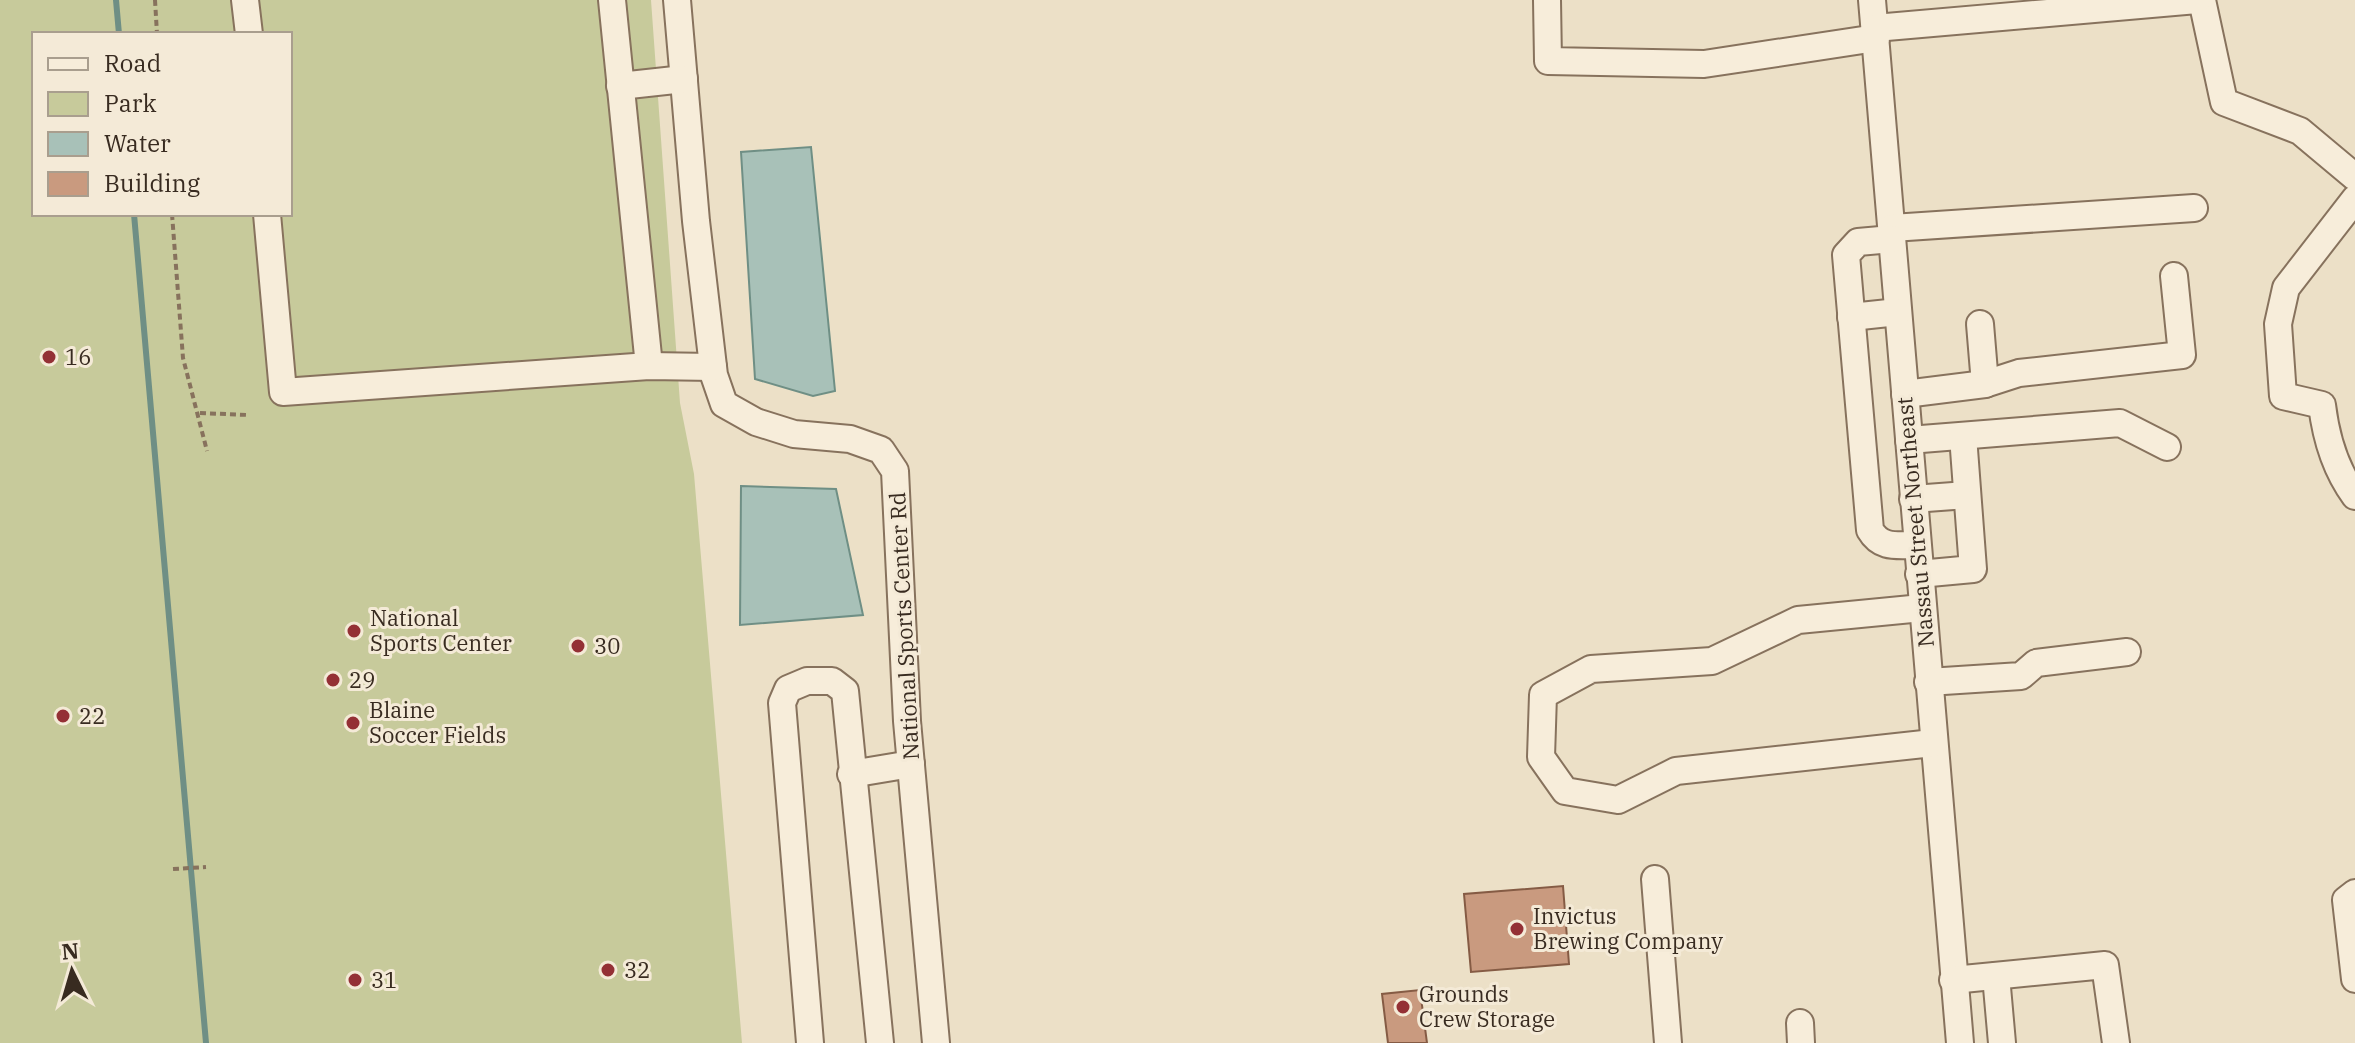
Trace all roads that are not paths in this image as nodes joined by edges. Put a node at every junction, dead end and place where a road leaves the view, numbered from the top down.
1 (245, 0) edge
2 (612, 0) edge
3 (677, 0) edge
4 (1547, 0) edge
5 (1872, 0) edge
6 (2200, 0) edge
7 (249, 32) edge
8 (1876, 33) junction
9 (684, 79) junction
10 (620, 86) junction
11 (2355, 177) edge
12 (2355, 199) edge
13 (2194, 208) dead end
14 (267, 216) edge
15 (1892, 233) junction
16 (2174, 276) dead end
17 (1898, 312) junction
18 (1851, 317) junction
19 (1980, 324) dead end
20 (649, 366) junction
21 (713, 367) junction
22 (1985, 384) junction
23 (1905, 394) junction
24 (1963, 436) junction
25 (1909, 440) junction
26 (2167, 447) dead end
27 (1967, 495) junction
28 (2355, 496) edge
29 (1913, 499) junction
30 (1917, 545) junction
31 (1919, 574) junction
32 (1922, 608) junction
33 (2127, 652) dead end
34 (1928, 682) junction
35 (1933, 743) junction
36 (911, 764) junction
37 (851, 774) junction
38 (1655, 879) dead end
39 (2355, 893) edge
40 (1996, 976) junction
41 (2355, 979) edge
42 (1953, 980) junction
43 (810, 1043) edge
44 (880, 1043) edge
45 (936, 1043) edge
46 (1668, 1043) edge
47 (1960, 1043) edge
48 (2002, 1043) edge
49 (2116, 1043) edge

1 - 7 street
2 - 10 street
3 - 9 street, National Sports Center Rd
4 - 8 street
5 - 8 street, Nassau Street Northeast
6 - 8 street
6 - 11 street
8 - 15 street, Nassau Street Northeast
9 - 10 street
9 - 21 street, National Sports Center Rd
10 - 20 street
12 - 28 street
13 - 15 street
14 - 20 street
15 - 17 street, Nassau Street Northeast
15 - 18 street
16 - 22 street
17 - 18 street
17 - 23 street, Nassau Street Northeast
18 - 30 street
19 - 22 street
20 - 21 street
21 - 36 street, National Sports Center Rd
22 - 23 street
23 - 25 street, Nassau Street Northeast
24 - 25 street
24 - 26 street
24 - 27 street
25 - 29 street, Nassau Street Northeast
27 - 29 street
27 - 31 street
29 - 30 street, Nassau Street Northeast
30 - 31 street, Nassau Street Northeast
31 - 32 street, Nassau Street Northeast
32 - 34 street, Nassau Street Northeast
32 - 35 street
33 - 34 street
34 - 35 street, Nassau Street Northeast
35 - 42 street, Nassau Street Northeast
36 - 37 street
36 - 45 street, National Sports Center Rd
37 - 43 street
37 - 44 street
38 - 46 street
39 - 41 street
40 - 42 street
40 - 48 street
40 - 49 street
42 - 47 street, Nassau Street Northeast

